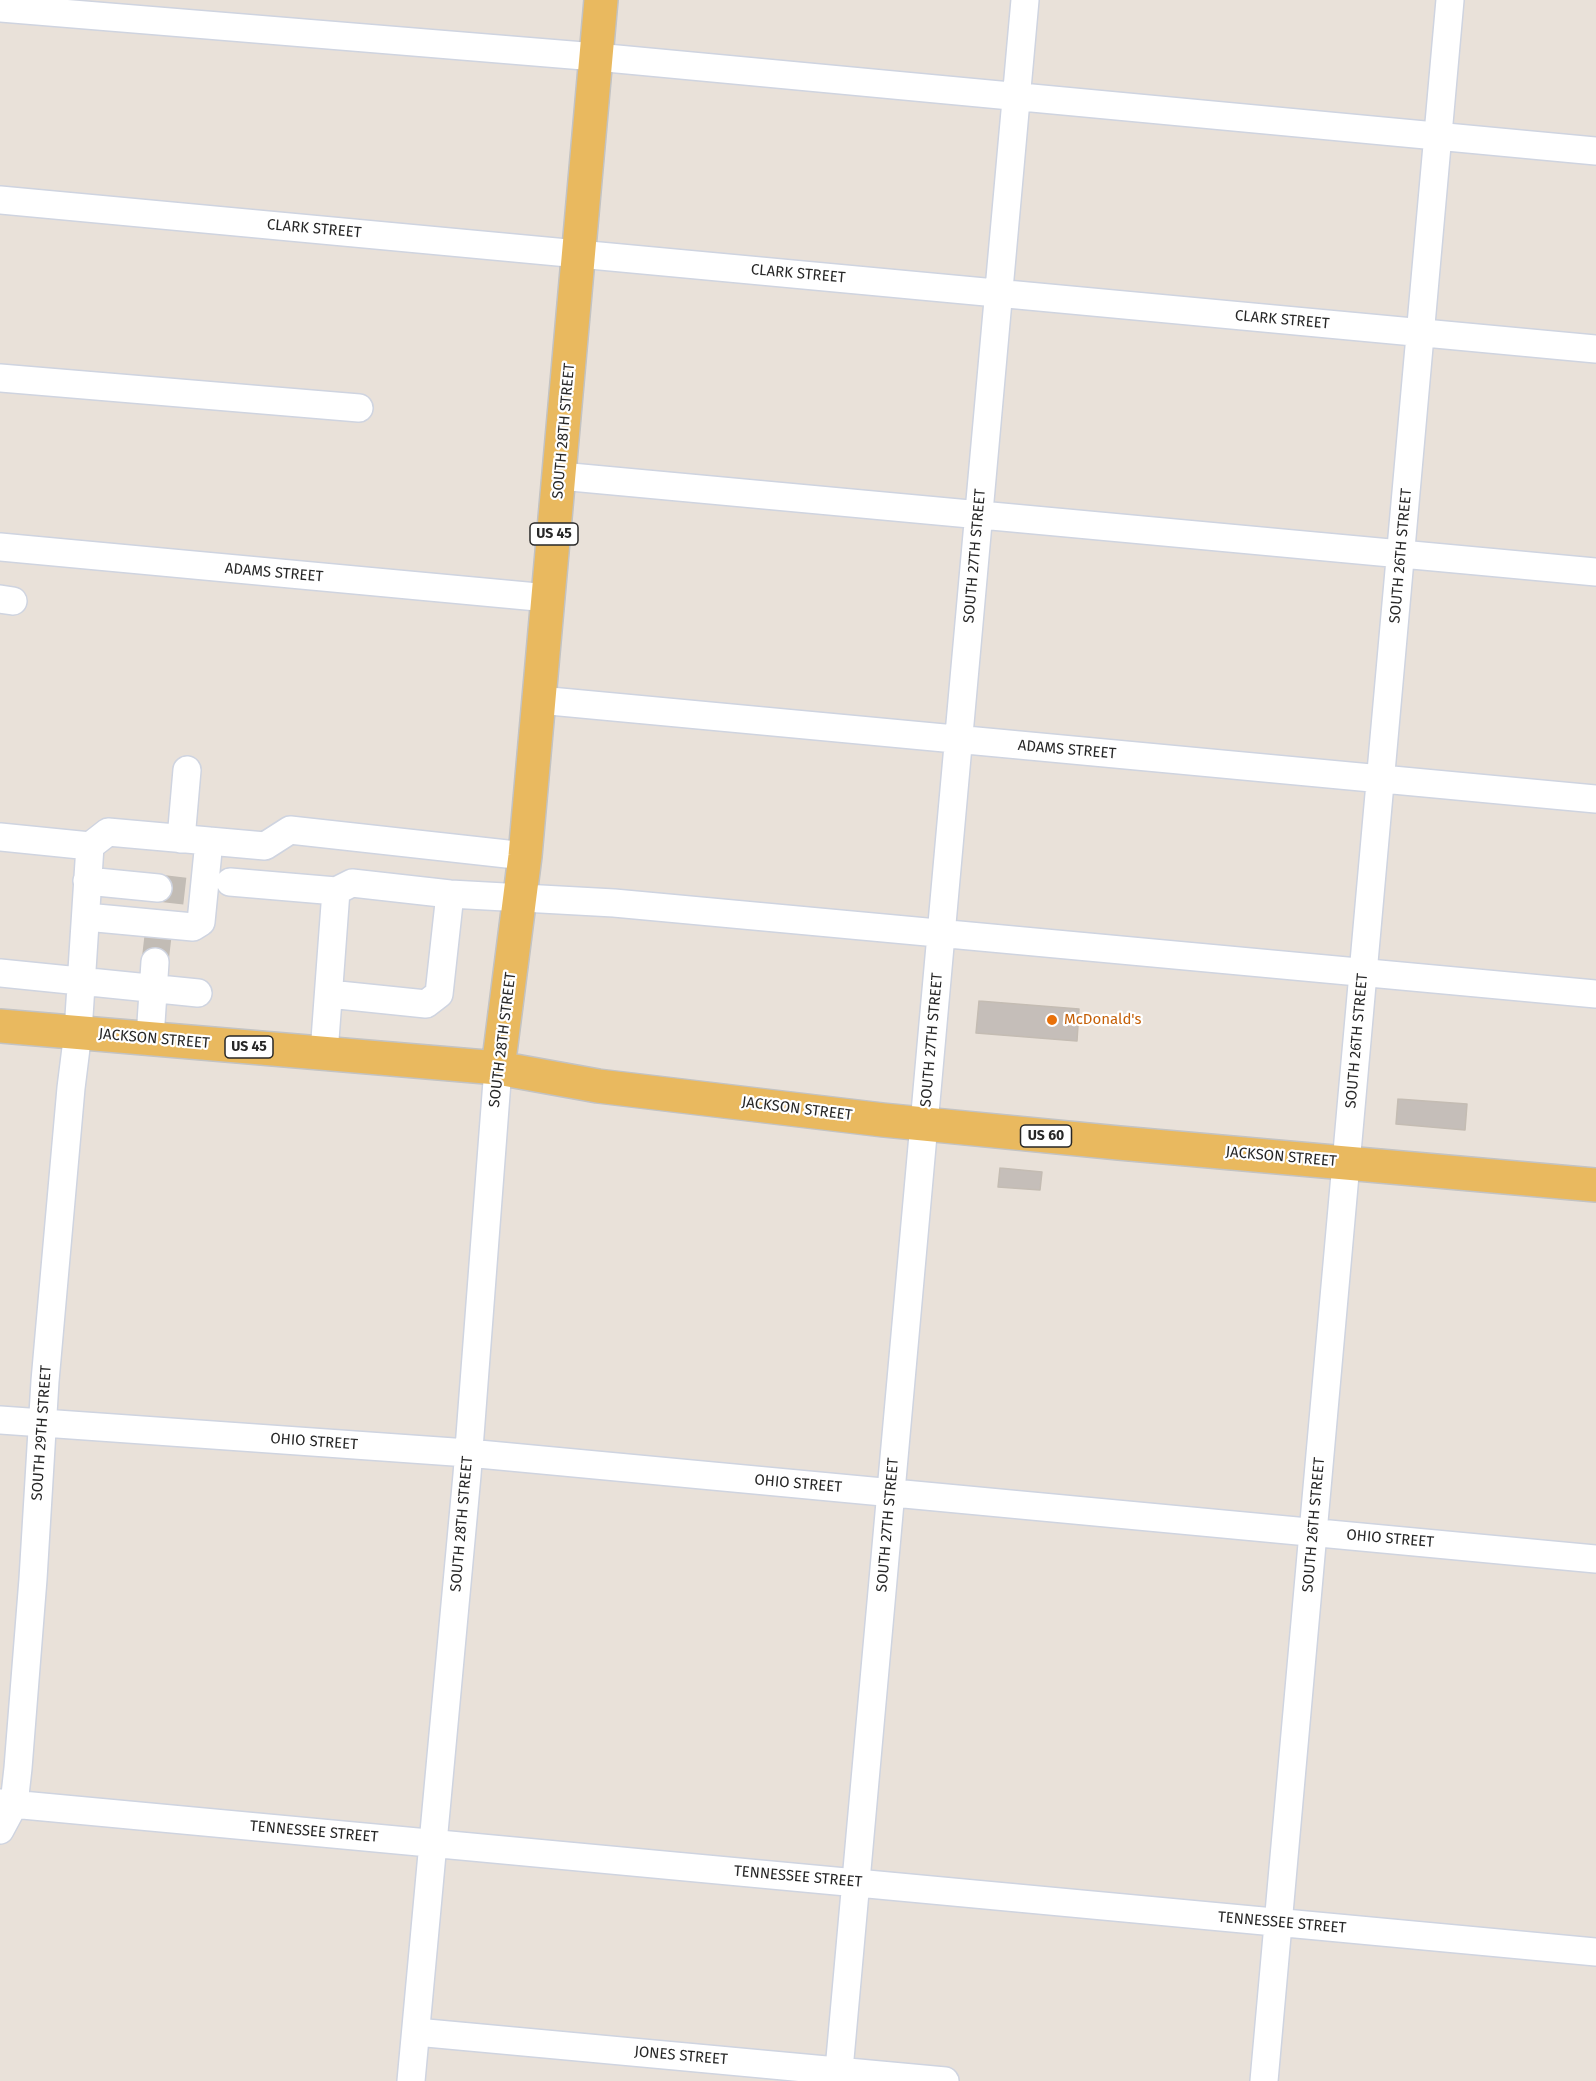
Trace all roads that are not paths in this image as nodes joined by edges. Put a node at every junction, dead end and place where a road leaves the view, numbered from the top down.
1 (601, 0) edge
2 (1025, 0) edge
3 (1450, 0) edge
4 (0, 8) edge
5 (596, 57) junction
6 (1016, 97) junction
7 (1438, 136) junction
8 (1596, 151) edge
9 (0, 200) edge
10 (580, 254) junction
11 (999, 293) junction
12 (1421, 333) junction
13 (1596, 349) edge
14 (0, 378) edge
15 (359, 408) dead end
16 (560, 476) junction
17 (979, 515) junction
18 (0, 547) edge
19 (1401, 554) junction
20 (1596, 572) edge
21 (548, 598) junction
22 (539, 700) junction
23 (959, 739) junction
24 (187, 770) dead end
25 (1381, 779) junction
26 (1596, 799) edge
27 (0, 837) edge
28 (181, 839) junction
29 (209, 841) junction
30 (90, 846) junction
31 (525, 856) junction
32 (87, 881) junction
33 (230, 882) dead end
34 (158, 888) tunnel mouth
35 (336, 891) junction
36 (450, 894) junction
37 (520, 896) junction
38 (86, 917) junction
39 (941, 933) junction
40 (157, 953) junction
41 (1363, 973) junction
42 (0, 974) edge
43 (81, 980) junction
44 (198, 993) dead end
45 (329, 994) junction
46 (1596, 994) edge
47 (0, 1026) edge
48 (78, 1032) junction
49 (150, 1038) junction
50 (324, 1053) junction
51 (498, 1068) junction
52 (924, 1124) junction
53 (1346, 1162) junction
54 (1596, 1185) edge
55 (0, 1420) edge
56 (42, 1423) junction
57 (468, 1453) junction
58 (891, 1493) junction
59 (1313, 1532) junction
60 (1596, 1558) edge
61 (7, 1804) edge
62 (0, 1830) edge
63 (433, 1843) junction
64 (856, 1883) junction
65 (1278, 1922) junction
66 (1596, 1952) edge
67 (416, 2032) junction
68 (839, 2076) edge
69 (411, 2081) edge
70 (945, 2081) edge
71 (1264, 2081) edge

1 - 5 main road, SOUTH 28TH STREET / US 45
2 - 6 street, SOUTH 27TH STREET
3 - 7 street, SOUTH 26TH STREET
4 - 5 street
5 - 6 street
5 - 10 main road, SOUTH 28TH STREET / US 45
6 - 7 street
6 - 11 street, SOUTH 27TH STREET
7 - 8 street
7 - 12 street, SOUTH 26TH STREET
9 - 10 street, CLARK STREET
10 - 11 street, CLARK STREET
10 - 16 main road, SOUTH 28TH STREET / US 45
11 - 12 street, CLARK STREET
11 - 17 street, SOUTH 27TH STREET
12 - 13 street, CLARK STREET
12 - 19 street, SOUTH 26TH STREET
14 - 15 street
16 - 17 street
16 - 21 main road, SOUTH 28TH STREET / US 45
17 - 19 street
17 - 23 street, SOUTH 27TH STREET
18 - 21 street, ADAMS STREET
19 - 20 street
19 - 25 street, SOUTH 26TH STREET
21 - 22 main road, SOUTH 28TH STREET / US 45
22 - 23 street, ADAMS STREET
22 - 31 main road, SOUTH 28TH STREET / US 45
23 - 25 street, ADAMS STREET
23 - 39 street, SOUTH 27TH STREET
24 - 28 street
25 - 26 street, ADAMS STREET
25 - 41 street, SOUTH 26TH STREET
27 - 30 street
28 - 29 street
28 - 30 street
29 - 31 street
29 - 40 street
30 - 32 street, SOUTH 29TH STREET
31 - 37 main road, SOUTH 28TH STREET / US 45
32 - 34 street
32 - 38 street, SOUTH 29TH STREET
33 - 35 street
35 - 36 street
35 - 45 street
36 - 37 street
36 - 45 street
37 - 39 street
37 - 51 main road, SOUTH 28TH STREET / US 45
38 - 40 street
38 - 43 street, SOUTH 29TH STREET
39 - 41 street
39 - 52 street, SOUTH 27TH STREET
40 - 43 street
40 - 44 street
40 - 49 street
41 - 46 street
41 - 53 street, SOUTH 26TH STREET
42 - 43 street
43 - 48 street, SOUTH 29TH STREET
45 - 50 street
47 - 48 main road, JACKSON STREET / US 45
48 - 49 main road, JACKSON STREET / US 45
48 - 56 street, SOUTH 29TH STREET
49 - 50 main road, JACKSON STREET / US 45
50 - 51 main road, JACKSON STREET / US 45
51 - 52 main road, JACKSON STREET / US 60
51 - 57 street, SOUTH 28TH STREET
52 - 53 main road, JACKSON STREET / US 60
52 - 58 street, SOUTH 27TH STREET
53 - 54 main road, JACKSON STREET / US 60
53 - 59 street, SOUTH 26TH STREET
55 - 56 street, OHIO STREET
56 - 57 street, OHIO STREET
56 - 61 street, SOUTH 29TH STREET
57 - 58 street, OHIO STREET
57 - 63 street, SOUTH 28TH STREET
58 - 59 street, OHIO STREET
58 - 64 street, SOUTH 27TH STREET
59 - 60 street, OHIO STREET
59 - 65 street, SOUTH 26TH STREET
61 - 62 street, SOUTH 29TH STREET
61 - 63 street, TENNESSEE STREET
63 - 64 street, TENNESSEE STREET
63 - 67 street, SOUTH 28TH STREET
64 - 65 street, TENNESSEE STREET
64 - 68 street, SOUTH 27TH STREET
65 - 66 street, TENNESSEE STREET
65 - 71 street, SOUTH 26TH STREET
67 - 68 street, JONES STREET
67 - 69 street, SOUTH 28TH STREET
68 - 70 street, JONES STREET

